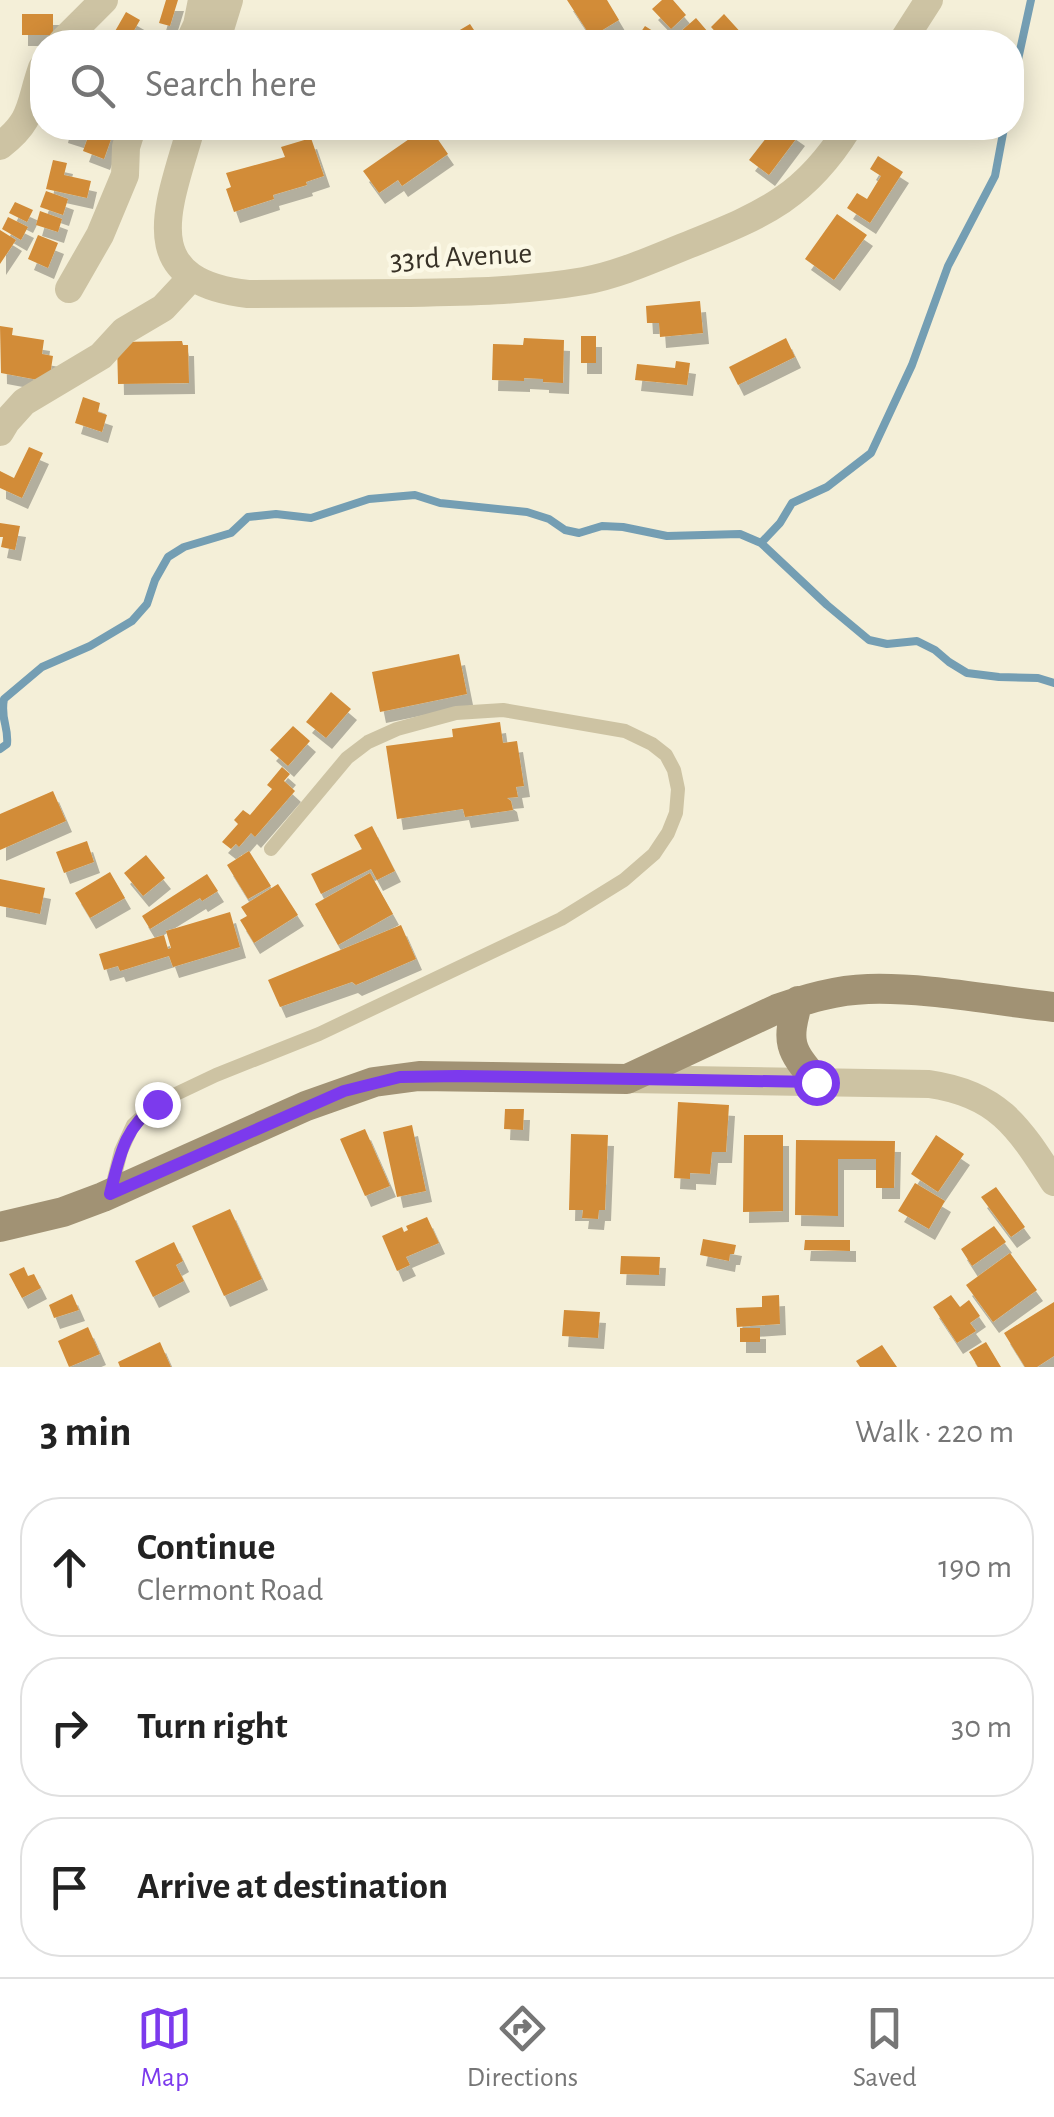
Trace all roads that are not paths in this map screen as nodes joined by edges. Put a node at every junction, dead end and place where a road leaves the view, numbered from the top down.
1 (104, 0) edge
2 (202, 0) edge
3 (229, 0) edge
4 (929, 0) edge
5 (74, 30) edge
6 (195, 30) edge
7 (220, 30) edge
8 (910, 30) edge
9 (30, 112) edge
10 (128, 140) edge
11 (188, 140) edge
12 (841, 140) edge
13 (0, 146) edge
14 (191, 278) junction
15 (69, 290) dead end
16 (0, 432) edge
17 (271, 850) dead end
18 (798, 1001) junction
19 (1054, 1007) edge
20 (628, 1079) junction
21 (816, 1082) junction
22 (1054, 1182) edge
23 (110, 1194) junction
24 (0, 1227) edge

1 - 5 street
2 - 6 street
3 - 7 street
4 - 8 street
9 - 13 street
10 - 15 street
11 - 14 street
12 - 14 street, 33rd Avenue
14 - 16 street
17 - 23 lane
18 - 19 street
18 - 20 street
18 - 21 street
20 - 21 street
20 - 23 street
21 - 22 street
23 - 24 street

